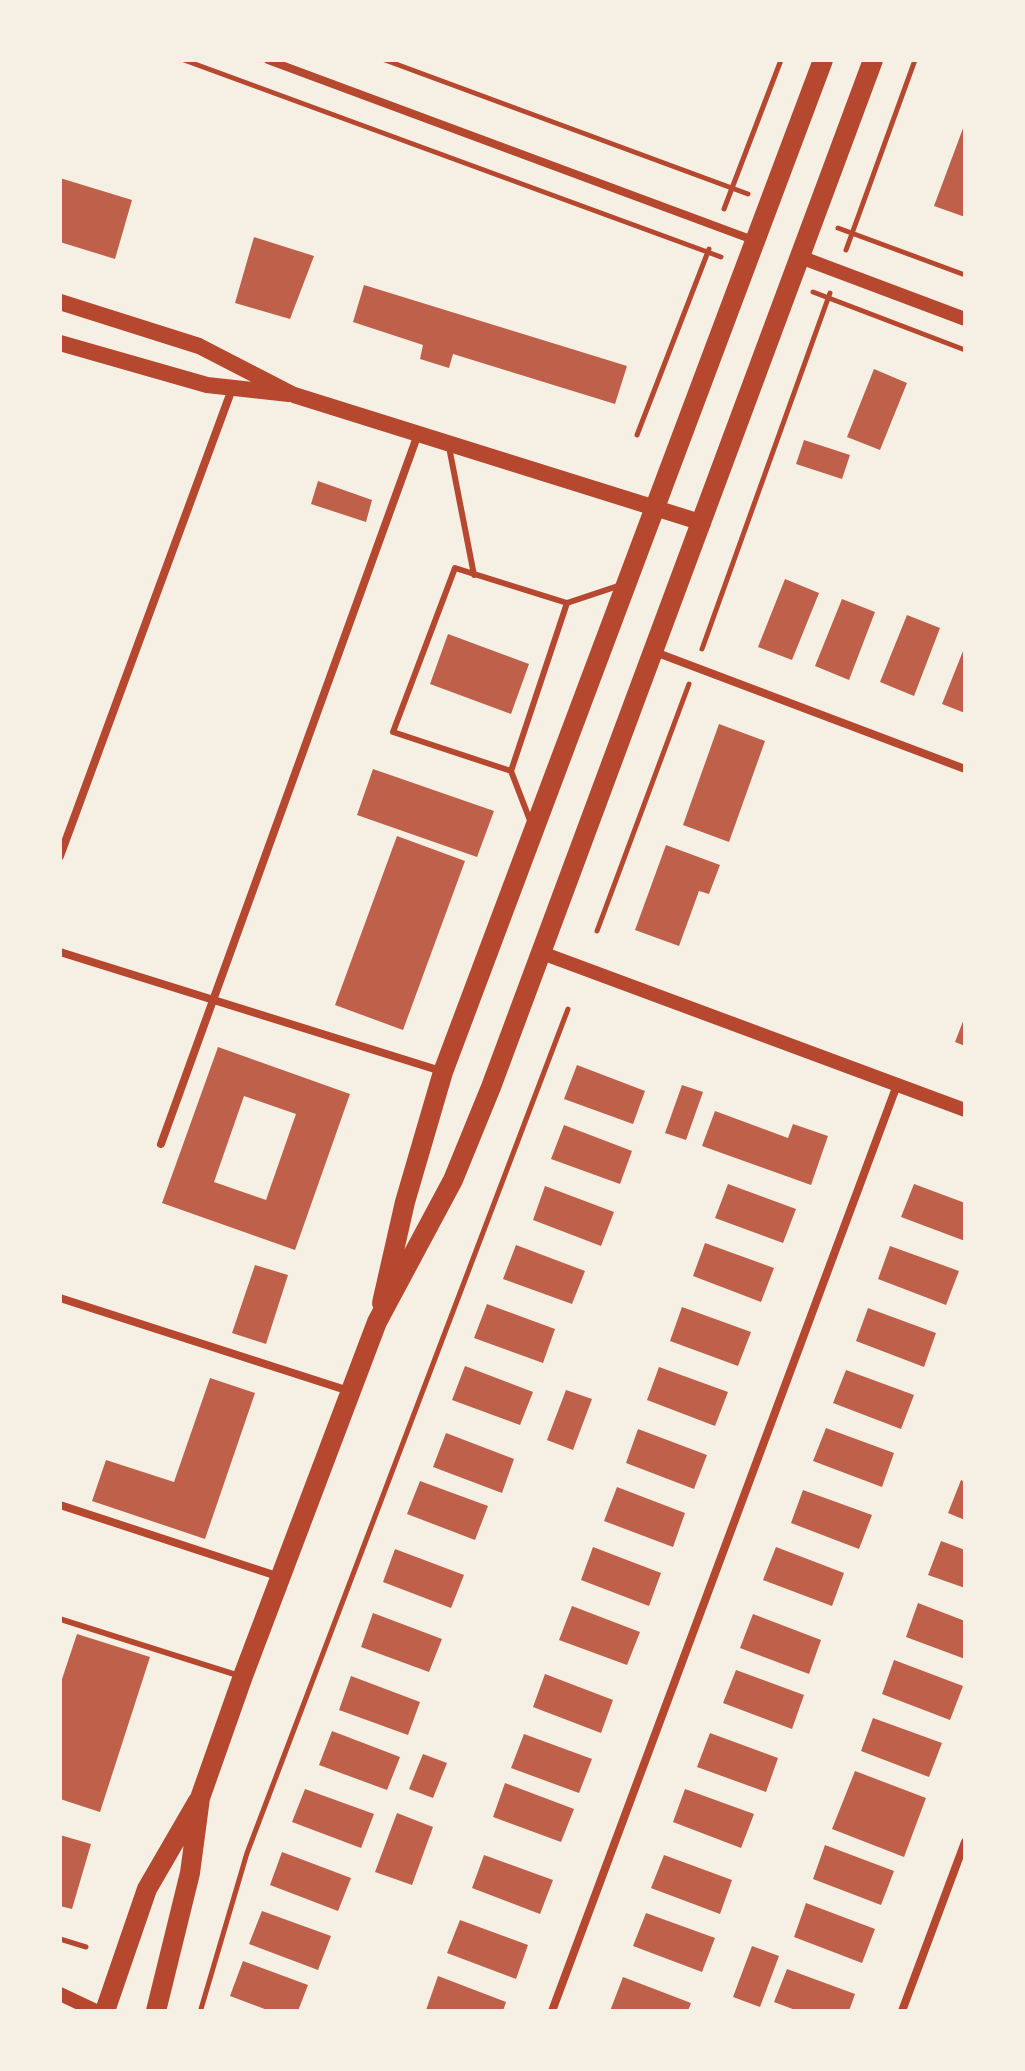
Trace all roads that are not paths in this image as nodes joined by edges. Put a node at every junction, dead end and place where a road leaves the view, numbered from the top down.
1 (268, 60) edge
2 (823, 60) edge
3 (873, 60) edge
4 (754, 241) junction
5 (800, 257) junction
6 (60, 302) edge
7 (965, 319) edge
8 (60, 343) edge
9 (232, 389) junction
10 (294, 395) junction
11 (419, 433) junction
12 (449, 443) junction
13 (653, 508) junction
14 (703, 523) junction
15 (474, 575) junction
16 (625, 584) junction
17 (567, 603) junction
18 (654, 652) junction
19 (965, 769) edge
20 (511, 771) junction
21 (533, 830) junction
22 (60, 856) edge
23 (60, 952) edge
24 (542, 953) junction
25 (211, 999) junction
26 (443, 1072) junction
27 (897, 1085) junction
28 (965, 1110) edge
29 (161, 1144) dead end
30 (60, 1298) edge
31 (377, 1322) junction
32 (351, 1392) junction
33 (60, 1505) edge
34 (280, 1577) junction
35 (60, 1619) edge
36 (243, 1676) junction
37 (200, 1798) junction
38 (965, 1842) edge
39 (60, 1994) edge
40 (96, 2011) edge
41 (105, 2011) edge
42 (156, 2011) edge
43 (552, 2011) edge
44 (902, 2011) edge

1 - 4 street
2 - 4 main road
3 - 5 main road
4 - 13 main road
5 - 7 street
5 - 14 main road
6 - 10 main road
8 - 9 main road
9 - 10 main road
9 - 22 street
10 - 11 main road
11 - 12 main road
11 - 25 street
12 - 13 main road
12 - 15 lane
13 - 14 main road
13 - 16 main road
14 - 18 main road
15 - 17 lane
15 - 20 lane
16 - 17 lane
16 - 21 main road
17 - 20 lane
18 - 19 street
18 - 24 main road
20 - 21 lane
21 - 26 main road
23 - 25 street
24 - 27 street
24 - 31 main road
25 - 26 street
25 - 29 street
26 - 31 main road
27 - 28 street
27 - 43 street
30 - 32 street
31 - 32 main road
32 - 34 main road
33 - 34 street
34 - 36 main road
35 - 36 lane
36 - 37 main road
37 - 41 main road
37 - 42 main road
38 - 44 street
39 - 40 street

